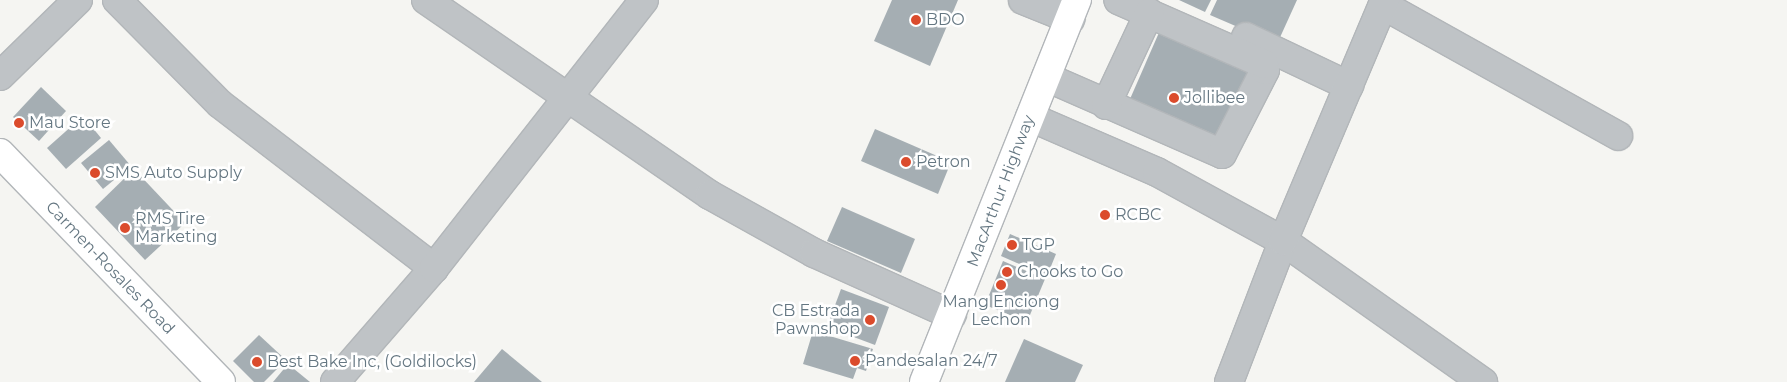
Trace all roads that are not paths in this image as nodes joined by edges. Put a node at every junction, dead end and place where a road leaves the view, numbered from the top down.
1 (78, 0) edge
2 (117, 0) edge
3 (426, 0) edge
4 (644, 0) edge
5 (1023, 0) edge
6 (1118, 0) edge
7 (1384, 3) edge
8 (1159, 6) edge
9 (1074, 9) edge
10 (0, 76) edge
11 (1046, 77) junction
12 (1349, 86) junction
13 (570, 98) junction
14 (1106, 105) junction
15 (1030, 117) junction
16 (1618, 136) dead end
17 (0, 153) edge
18 (1283, 241) junction
19 (434, 268) junction
20 (952, 315) junction
21 (220, 382) edge
22 (336, 382) edge
23 (924, 382) edge
24 (1229, 382) edge
25 (1483, 382) edge

1 - 10 street
2 - 19 street
3 - 13 street
4 - 13 street
5 - 9 street
6 - 8 street
7 - 12 street
7 - 16 street
8 - 12 street
8 - 14 street
8 - 14 street
9 - 11 highway, MacArthur Highway
11 - 14 street
11 - 15 highway, MacArthur Highway
12 - 18 street
13 - 19 street
13 - 20 street
15 - 18 street
15 - 20 highway, MacArthur Highway
17 - 21 highway, Carmen-Rosales Road
18 - 24 street
18 - 25 street
19 - 22 street
20 - 23 highway, MacArthur Highway

